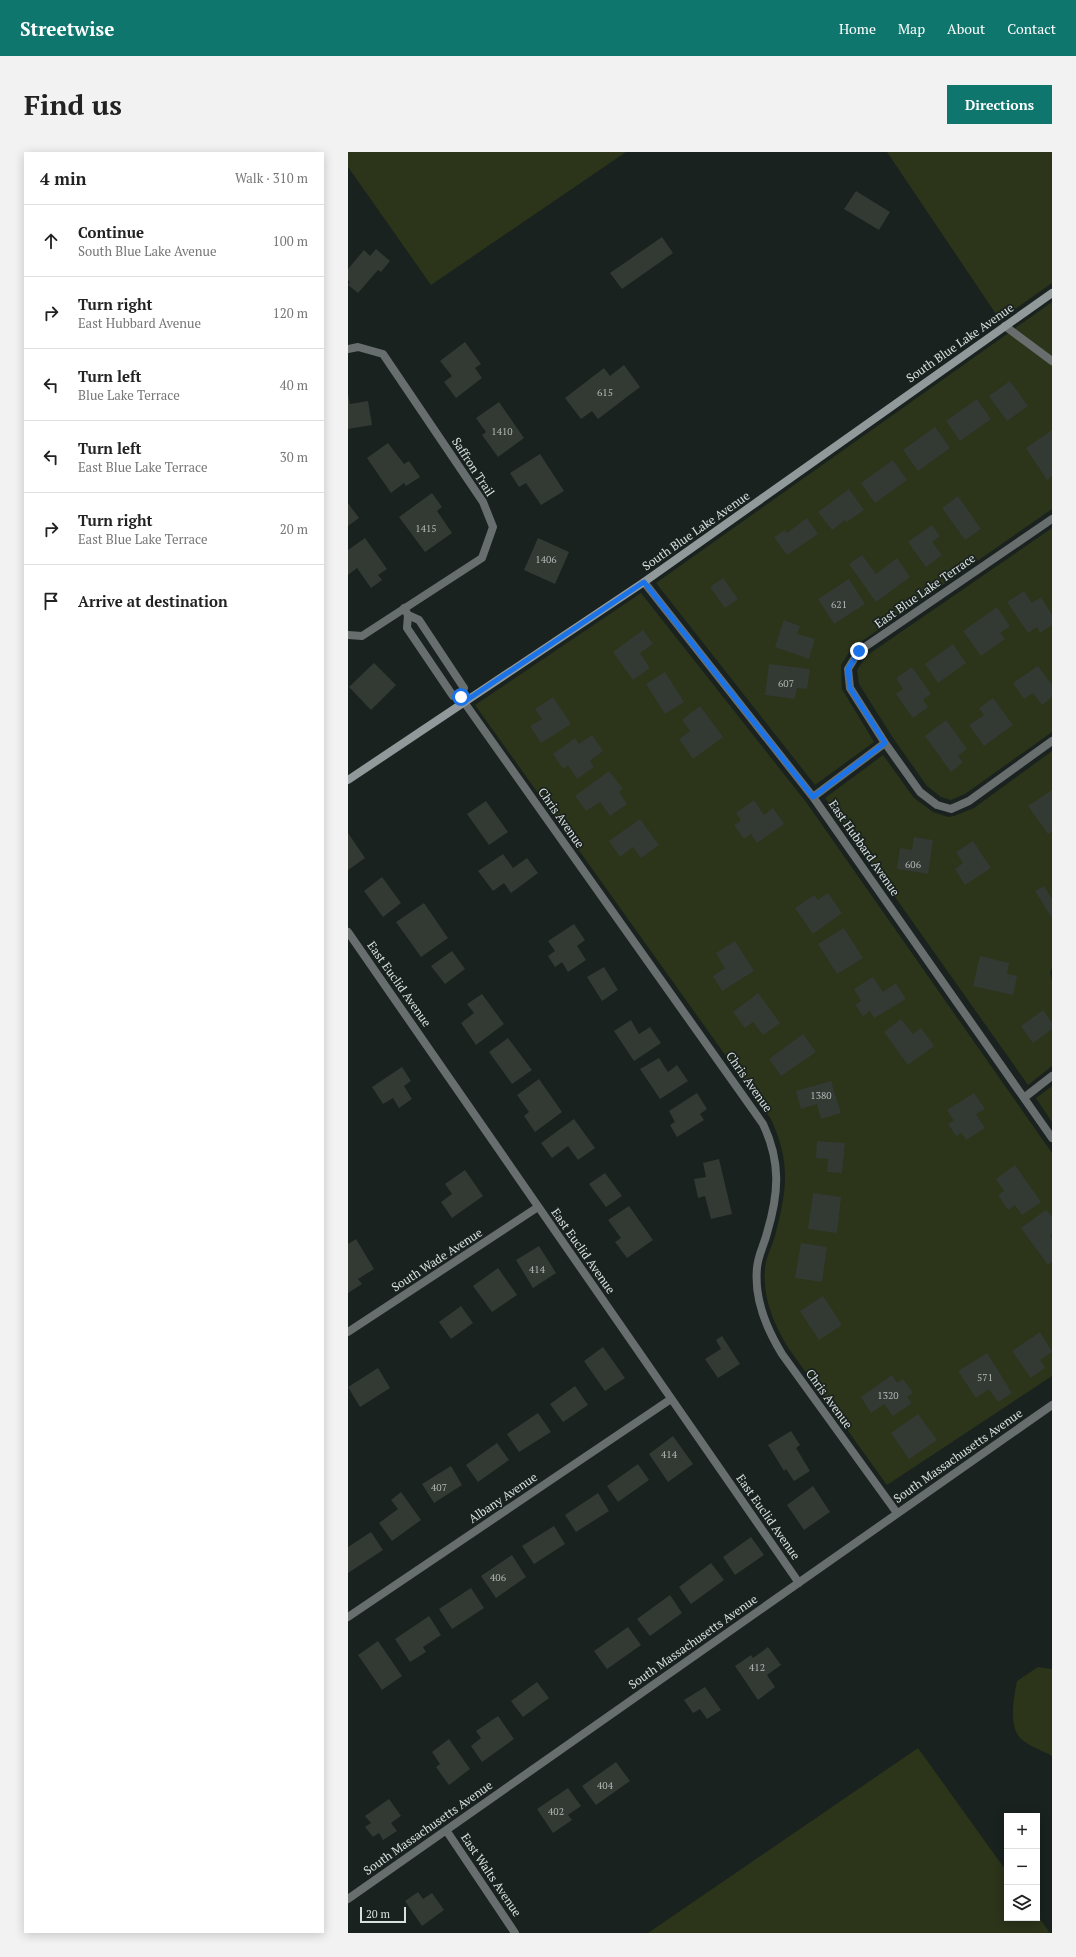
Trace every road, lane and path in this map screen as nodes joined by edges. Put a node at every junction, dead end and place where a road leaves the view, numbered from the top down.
1 (1052, 293) edge
2 (1005, 326) junction
3 (348, 349) edge
4 (1052, 361) edge
5 (1052, 519) edge
6 (644, 582) junction
7 (406, 612) junction
8 (348, 635) edge
9 (463, 700) junction
10 (1052, 741) edge
11 (885, 743) junction
12 (348, 780) edge
13 (813, 797) junction
14 (348, 932) edge
15 (1052, 1076) edge
16 (1025, 1097) junction
17 (1052, 1138) edge
18 (538, 1207) junction
19 (348, 1332) edge
20 (671, 1399) junction
21 (1052, 1405) edge
22 (897, 1514) junction
23 (799, 1583) junction
24 (348, 1617) edge
25 (446, 1830) junction
26 (348, 1899) edge
27 (515, 1933) edge

1 - 2 main road, South Blue Lake Avenue
2 - 4 street
2 - 6 main road, South Blue Lake Avenue
3 - 7 street, Saffron Trail
5 - 11 street, East Blue Lake Terrace
6 - 9 main road, South Blue Lake Avenue
6 - 13 street, East Hubbard Avenue
7 - 8 street, Saffron Trail
7 - 9 street, Chris Avenue
7 - 9 street, Chris Avenue
9 - 12 main road, South Blue Lake Avenue
9 - 22 street, Chris Avenue
10 - 11 street, East Blue Lake Terrace
11 - 13 street
13 - 16 street, East Hubbard Avenue
14 - 18 street, East Euclid Avenue
15 - 16 street
16 - 17 street, East Hubbard Avenue
18 - 19 street, South Wade Avenue
18 - 20 street, East Euclid Avenue
20 - 23 street, East Euclid Avenue
20 - 24 street, Albany Avenue
21 - 22 street, South Massachusetts Avenue
22 - 23 street, South Massachusetts Avenue
23 - 25 street, South Massachusetts Avenue
25 - 26 street, South Massachusetts Avenue
25 - 27 street, East Walts Avenue

